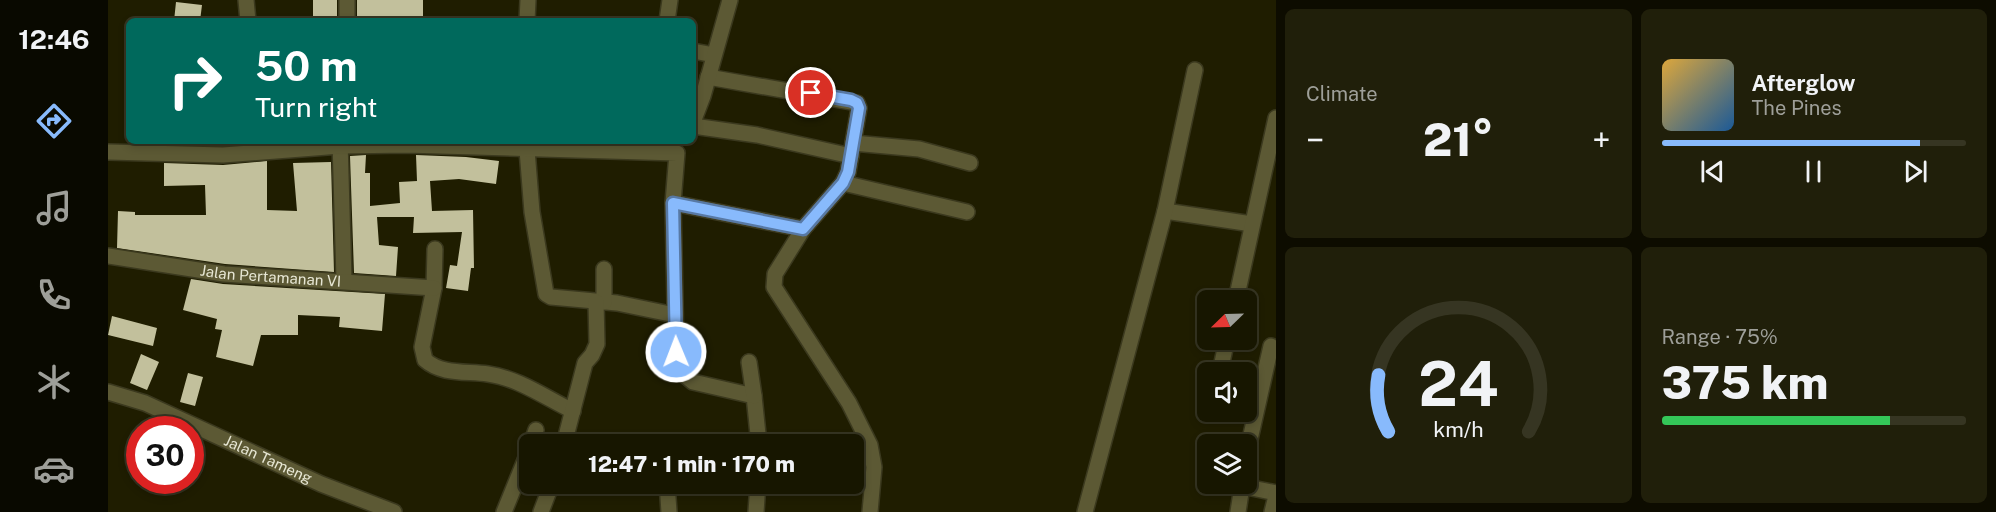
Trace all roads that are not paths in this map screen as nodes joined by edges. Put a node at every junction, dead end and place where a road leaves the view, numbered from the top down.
1 (246, 0) edge
2 (347, 0) edge
3 (528, 0) edge
4 (670, 0) edge
5 (730, 0) edge
6 (248, 18) edge
7 (347, 18) edge
8 (527, 18) edge
9 (667, 18) edge
10 (696, 52) edge
11 (714, 55) junction
12 (1195, 70) dead end
13 (708, 76) junction
14 (696, 113) edge
15 (1276, 118) edge
16 (696, 126) edge
17 (321, 144) edge
18 (340, 144) edge
19 (399, 144) edge
20 (516, 146) edge
21 (264, 147) edge
22 (680, 147) edge
23 (852, 149) junction
24 (108, 152) edge
25 (970, 163) dead end
26 (843, 183) junction
27 (673, 203) junction
28 (1165, 211) junction
29 (967, 212) dead end
30 (1252, 224) junction
31 (803, 229) junction
32 (435, 249) dead end
33 (108, 256) edge
34 (604, 269) dead end
35 (344, 280) junction
36 (434, 288) junction
37 (1238, 290) edge
38 (600, 302) junction
39 (675, 315) junction
40 (1271, 346) dead end
41 (749, 362) dead end
42 (108, 392) edge
43 (754, 396) junction
44 (573, 411) junction
45 (567, 434) edge
46 (758, 434) edge
47 (1251, 434) edge
48 (519, 474) edge
49 (1257, 489) edge
50 (547, 494) edge
51 (668, 494) edge
52 (757, 494) edge
53 (1241, 494) edge
54 (1276, 495) edge
55 (394, 512) edge
56 (504, 512) edge
57 (540, 512) edge
58 (669, 512) edge
59 (756, 512) edge
60 (870, 512) edge
61 (1085, 512) edge
62 (1238, 512) edge
63 (1272, 512) edge

1 - 6 street
2 - 7 street
3 - 8 street
4 - 9 street
5 - 11 street
10 - 11 street
11 - 13 street
12 - 28 street
13 - 14 street
13 - 23 street
15 - 30 street
16 - 23 street
17 - 21 street
18 - 35 street
19 - 20 street
20 - 22 street
20 - 38 street
21 - 24 street
22 - 27 street
23 - 25 street
23 - 26 street
26 - 29 street
26 - 31 street
27 - 31 street
27 - 39 street
28 - 30 street
28 - 61 street
30 - 37 street
31 - 60 street
32 - 36 street
33 - 35 street, Jalan Pertamanan VI
34 - 38 street
35 - 36 street, Jalan Pertamanan VI
36 - 44 street
38 - 39 street
38 - 44 street
39 - 43 street
40 - 47 street
41 - 43 street
42 - 55 street, Jalan Tameng
43 - 46 street
44 - 45 street
48 - 56 street
49 - 54 street
50 - 57 street
51 - 58 street
52 - 59 street
53 - 62 street
54 - 63 street

